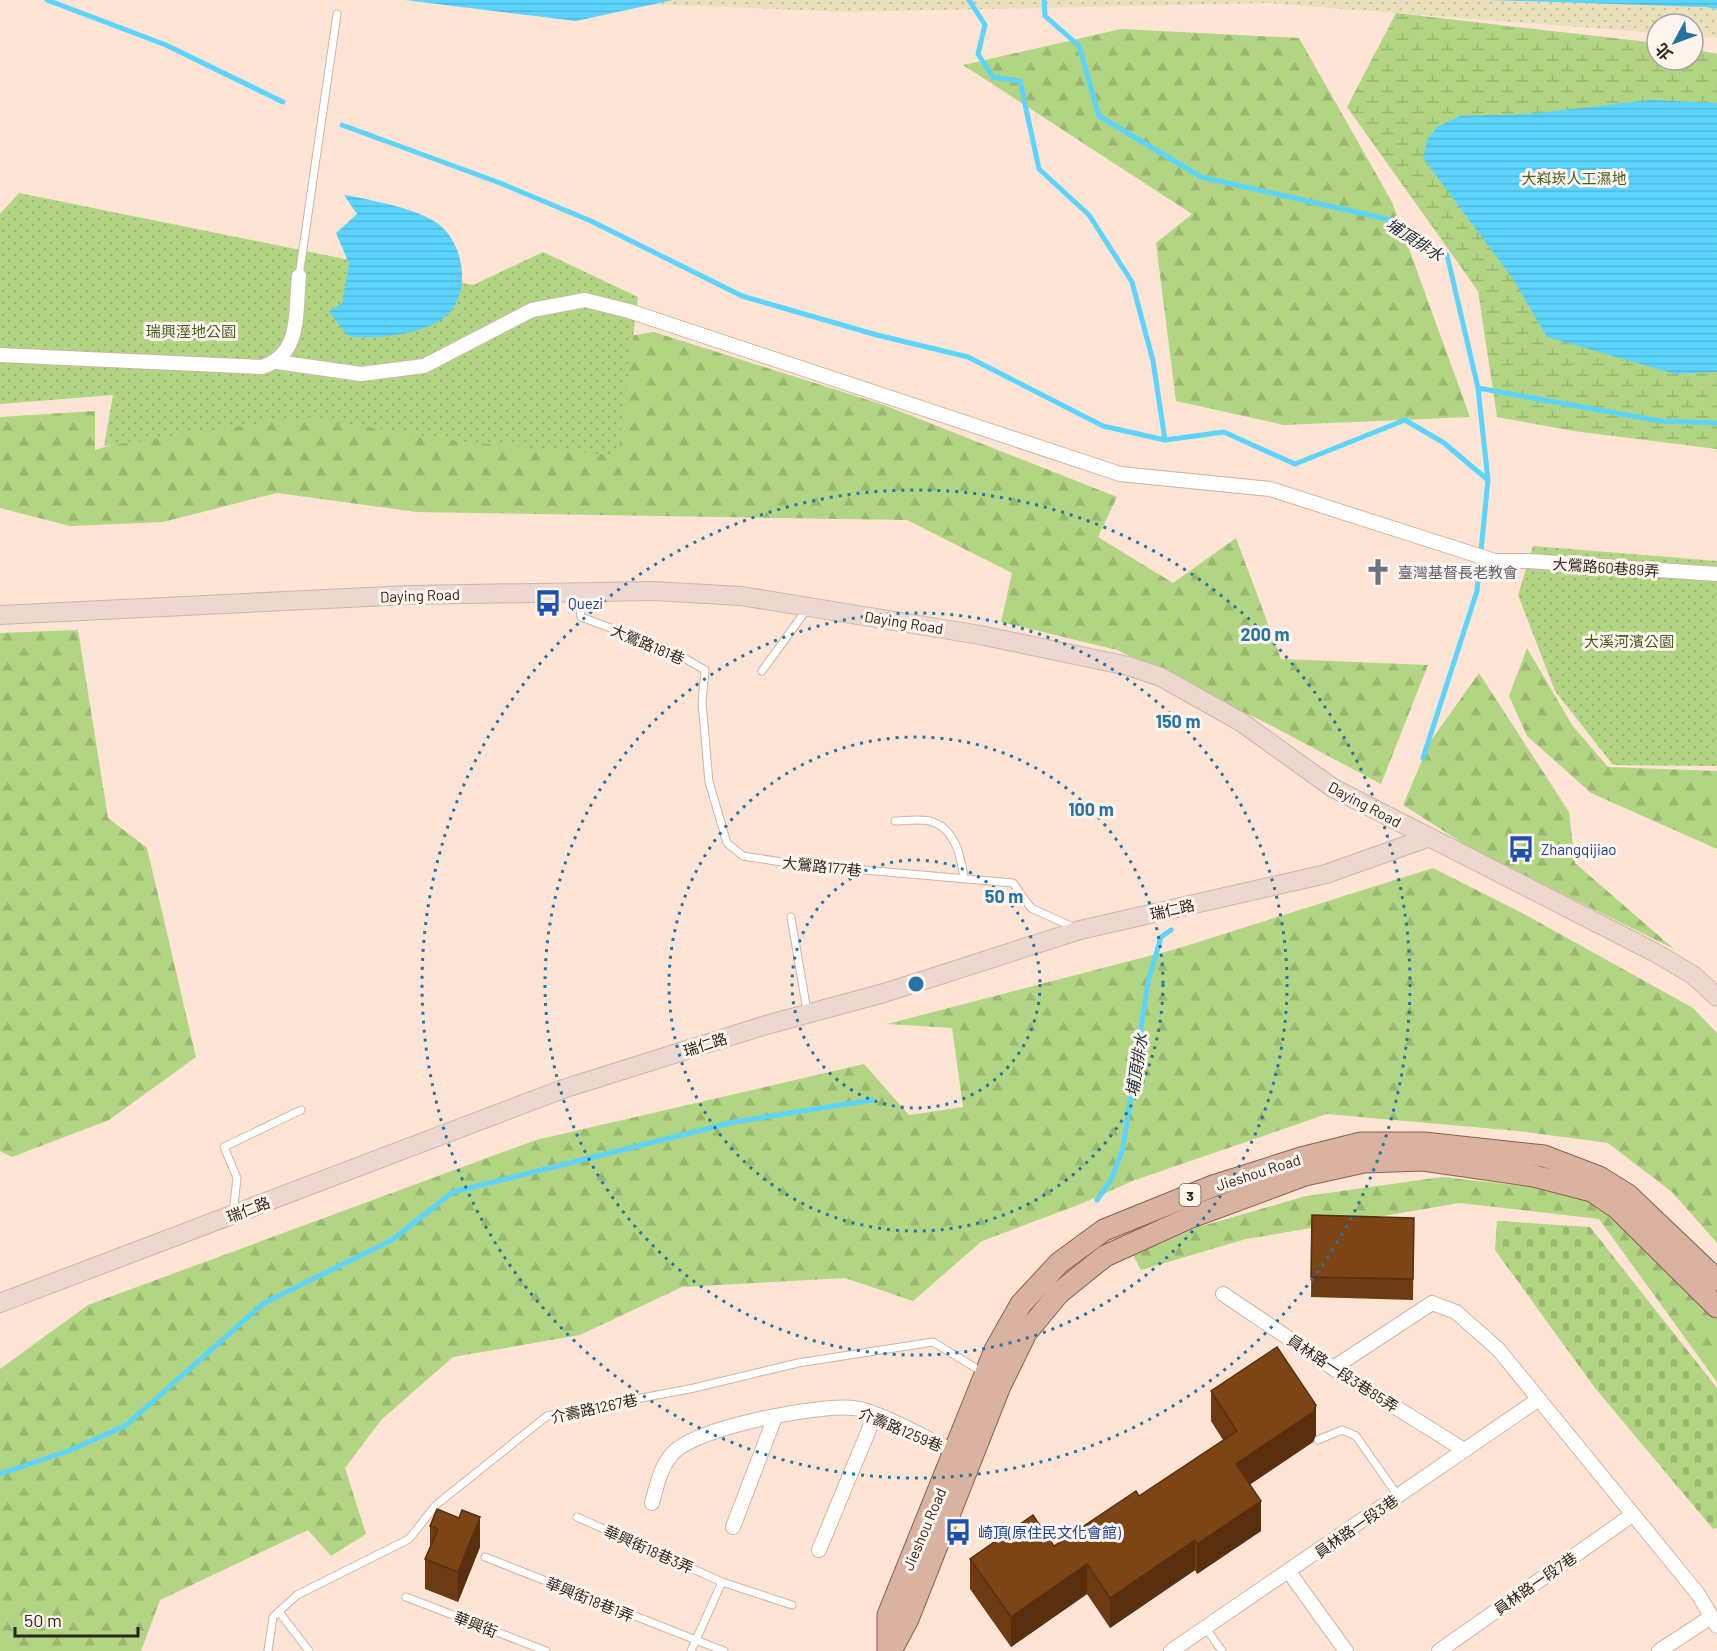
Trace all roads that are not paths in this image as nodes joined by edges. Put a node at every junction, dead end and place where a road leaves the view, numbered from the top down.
1 (337, 14) dead end
2 (299, 276) joint
3 (0, 355) edge
4 (277, 362) junction
5 (1717, 574) edge
6 (578, 591) junction
7 (808, 607) junction
8 (0, 615) edge
9 (705, 670) joint
10 (762, 671) dead end
11 (895, 821) dead end
12 (1427, 838) junction
13 (964, 878) junction
14 (791, 917) dead end
15 (1080, 930) junction
16 (1717, 997) edge
17 (808, 1014) junction
18 (301, 1110) dead end
19 (232, 1215) junction
20 (1717, 1280) edge
21 (1223, 1294) dead end
22 (0, 1303) edge
23 (1717, 1308) edge
24 (1333, 1368) junction
25 (992, 1380) junction
26 (1539, 1399) junction
27 (875, 1415) junction
28 (775, 1417) junction
29 (1318, 1440) dead end
30 (1464, 1450) junction
31 (956, 1452) junction
32 (1398, 1496) junction
33 (652, 1503) dead end
34 (1632, 1515) junction
35 (577, 1517) dead end
36 (733, 1527) dead end
37 (819, 1550) dead end
38 (485, 1557) dead end
39 (1289, 1572) junction
40 (722, 1581) junction
41 (406, 1597) dead end
42 (792, 1605) dead end
43 (279, 1612) junction
44 (1714, 1621) edge
45 (1205, 1627) junction
46 (696, 1641) junction
47 (268, 1651) edge
48 (309, 1651) edge
49 (546, 1651) edge
50 (691, 1651) edge
51 (724, 1651) edge
52 (889, 1651) edge
53 (1171, 1651) edge
54 (1222, 1651) edge
55 (1346, 1651) edge
56 (1439, 1651) edge
57 (1659, 1651) edge

1 - 2 lane
2 - 4 street
3 - 4 street, 大鶯路60巷89弄
4 - 5 street, 大鶯路60巷89弄
6 - 7 street, Daying Road
6 - 8 street, Daying Road
6 - 9 lane, 大鶯路181巷
7 - 10 lane
7 - 12 street, Daying Road
9 - 13 lane, 大鶯路177巷
11 - 13 lane
12 - 15 street, 瑞仁路
12 - 16 street, Daying Road
13 - 15 lane, 大鶯路177巷
14 - 17 lane
15 - 17 street, 瑞仁路
17 - 19 street, 瑞仁路
18 - 19 lane
19 - 22 street, 瑞仁路
20 - 25 main road, Jieshou Road / 3
21 - 24 street, 員林路一段3巷85弄
23 - 25 main road, Jieshou Road / 3
24 - 26 street
24 - 30 street, 員林路一段3巷85弄
25 - 31 main road, Jieshou Road / 3
25 - 43 lane, 介壽路1267巷
25 - 52 main road, Jieshou Road / 3
26 - 30 street, 員林路一段3巷
26 - 34 street
27 - 28 street, 介壽路1259巷
27 - 31 street, 介壽路1259巷
27 - 37 street
28 - 33 street, 介壽路1259巷
28 - 36 street
29 - 32 lane
30 - 32 street, 員林路一段3巷
31 - 52 main road, Jieshou Road / 3
32 - 39 street, 員林路一段3巷
34 - 44 street
34 - 56 street, 員林路一段7巷
35 - 40 lane, 華興街18巷3弄
38 - 46 lane, 華興街18巷1弄
39 - 45 street, 員林路一段3巷
39 - 55 street
40 - 42 lane, 華興街18巷3弄
40 - 46 lane
41 - 49 lane, 華興街
43 - 47 lane
43 - 48 lane
44 - 57 street
45 - 53 street, 員林路一段3巷
45 - 54 lane
46 - 50 lane
46 - 51 lane, 華興街18巷1弄

